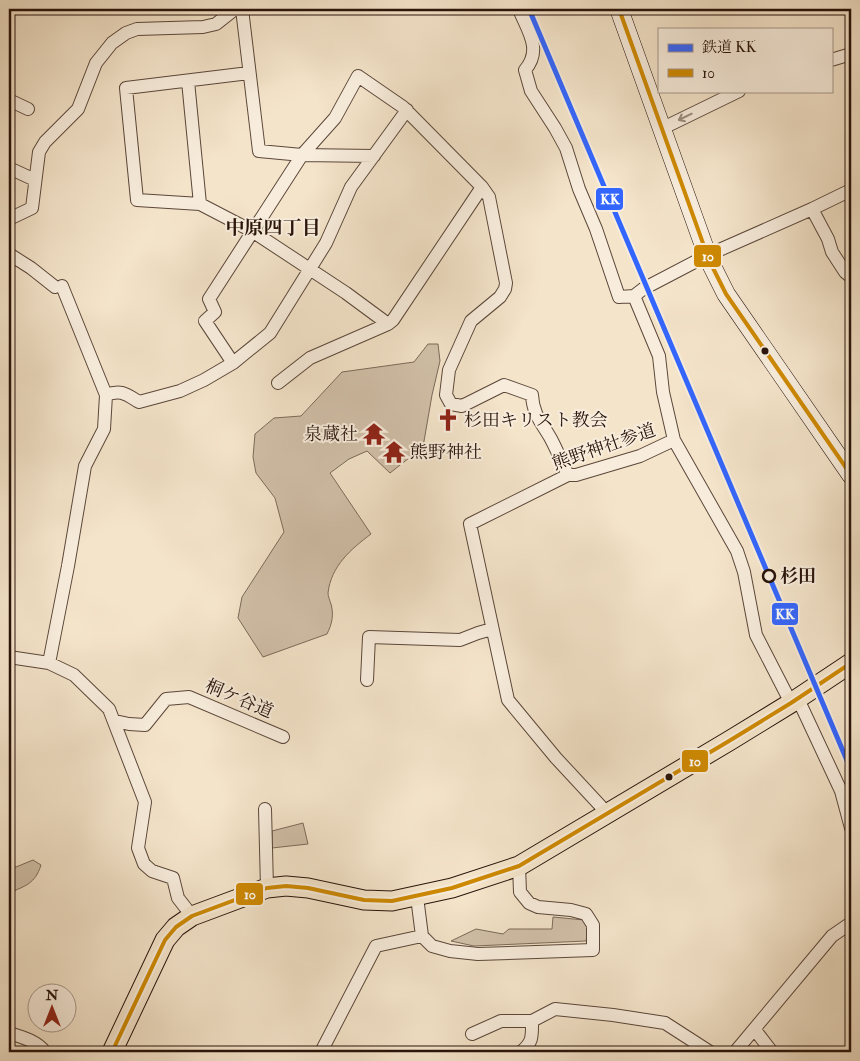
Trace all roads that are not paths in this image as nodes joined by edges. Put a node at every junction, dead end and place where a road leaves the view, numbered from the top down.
1 (236, 9) edge
2 (242, 9) edge
3 (518, 9) edge
4 (619, 9) edge
5 (851, 54) edge
6 (832, 60) edge
7 (249, 73) junction
8 (188, 81) junction
9 (737, 92) edge
10 (9, 100) edge
11 (28, 109) dead end
12 (407, 110) junction
13 (662, 128) junction
14 (302, 154) junction
15 (374, 156) junction
16 (9, 168) edge
17 (35, 180) junction
18 (482, 187) junction
19 (851, 190) edge
20 (200, 204) junction
21 (812, 210) junction
22 (9, 219) edge
23 (252, 231) junction
24 (9, 254) edge
25 (708, 255) junction
26 (310, 270) junction
27 (851, 278) edge
28 (634, 296) junction
29 (388, 324) junction
30 (233, 363) junction
31 (278, 383) dead end
32 (106, 395) junction
33 (674, 440) junction
34 (568, 475) junction
35 (851, 475) edge
36 (492, 629) junction
37 (9, 657) edge
38 (49, 663) junction
39 (851, 663) edge
40 (367, 680) dead end
41 (795, 701) junction
42 (115, 721) junction
43 (283, 737) dead end
44 (265, 809) dead end
45 (608, 814) junction
46 (851, 828) edge
47 (519, 866) junction
48 (267, 888) junction
49 (417, 897) junction
50 (192, 916) junction
51 (850, 924) edge
52 (422, 936) junction
53 (532, 1021) junction
54 (755, 1030) junction
55 (9, 1033) edge
56 (472, 1034) dead end
57 (43, 1051) edge
58 (112, 1052) edge
59 (321, 1052) edge
60 (521, 1052) edge
61 (710, 1052) edge
62 (735, 1052) edge
63 (772, 1052) edge

1 - 17 street
2 - 7 street
3 - 28 street
4 - 13 street
5 - 6 street
7 - 8 street
7 - 14 street
8 - 20 street
8 - 20 street
9 -> 13 street
10 - 11 street
12 - 14 street
12 - 15 street
12 - 18 street
13 - 25 street
14 - 15 street
14 - 23 street
15 - 26 street
16 - 17 street
17 - 22 street
18 - 29 street
18 - 34 street
19 - 21 street
20 - 23 street
21 - 25 street
21 - 27 street
23 - 26 street
23 - 30 street
24 - 32 street
25 - 28 street
25 - 35 street
26 - 29 street
26 - 30 street
28 - 33 street, 熊野神社参道
29 - 31 street
30 - 32 street
32 - 38 street
33 - 34 street, 熊野神社参道
33 - 41 street
34 - 36 street, 熊野神社参道
36 - 40 street
36 - 45 street
37 - 38 street
38 - 42 street
39 - 41 main road
41 - 45 main road
41 - 46 street
42 - 43 street, 桐ケ谷道
42 - 50 street
44 - 48 street
45 - 47 main road
47 - 49 main road
47 - 52 street
48 - 49 main road
48 - 50 main road
49 - 52 street
50 - 58 main road
51 - 54 street
52 - 59 street
53 - 56 street
53 - 60 street
53 - 61 street
54 - 62 street
54 - 63 street
55 - 57 street

